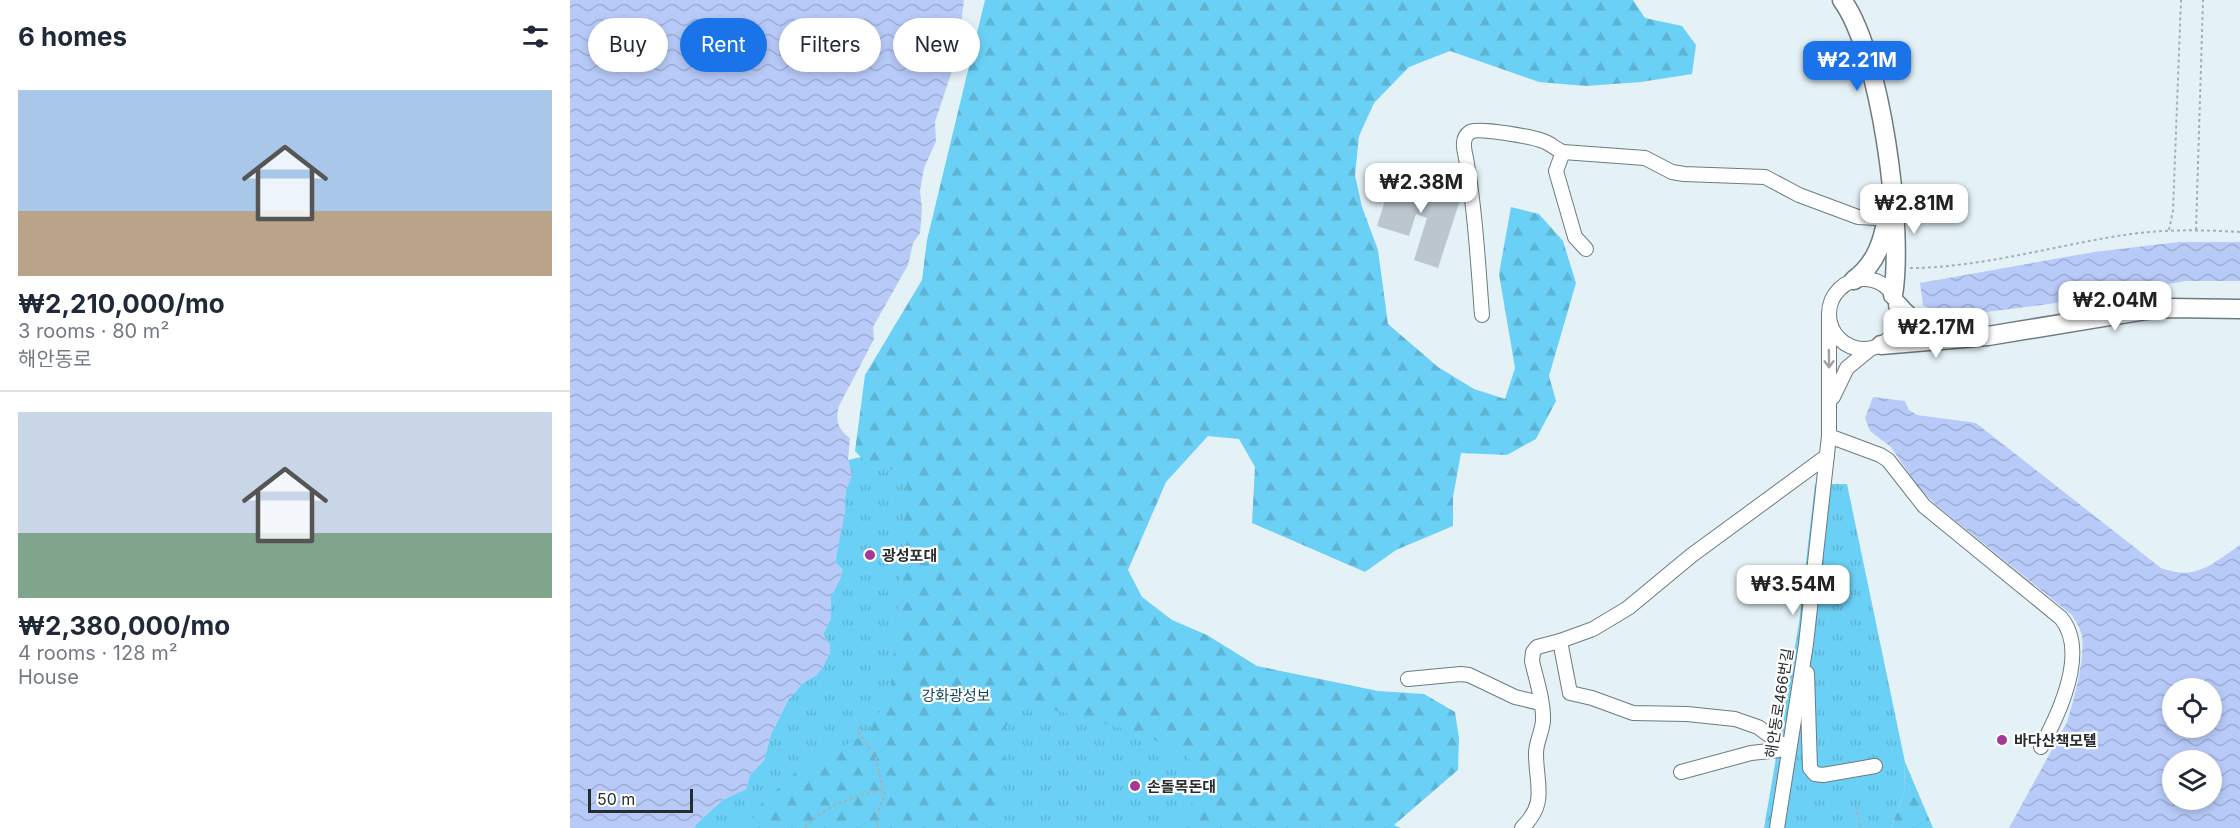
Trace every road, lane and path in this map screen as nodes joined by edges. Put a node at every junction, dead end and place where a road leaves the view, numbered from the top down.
1 (1842, 0) edge
2 (2181, 0) edge
3 (2204, 0) edge
4 (1563, 152) junction
5 (1890, 174) junction
6 (1888, 214) junction
7 (2169, 230) junction
8 (2196, 230) junction
9 (2240, 232) edge
10 (1586, 249) dead end
11 (1895, 267) junction
12 (1854, 280) junction
13 (1896, 300) junction
14 (2240, 309) edge
15 (1482, 315) dead end
16 (1829, 315) junction
17 (1988, 336) junction
18 (1876, 347) junction
19 (1830, 404) junction
20 (1829, 436) junction
21 (1827, 456) junction
22 (1560, 641) junction
23 (1806, 644) junction
24 (1408, 679) dead end
25 (1540, 703) junction
26 (859, 726) dead end
27 (2041, 747) dead end
28 (1788, 749) junction
29 (1875, 766) dead end
30 (1681, 772) dead end
31 (883, 790) junction
32 (1856, 806) dead end
33 (805, 828) edge
34 (878, 828) edge
35 (1522, 828) edge
36 (1777, 828) edge
37 (1861, 828) edge

1 - 5 main road
2 - 7 path
3 - 8 path
4 - 6 street
4 - 10 street
4 - 15 street
5 - 6 main road
5 - 11 main road
6 - 12 main road
7 - 8 path
7 - 11 path
8 - 9 path
11 - 13 main road
12 - 13 street
12 - 16 street
13 - 17 main road
13 - 18 street
14 - 17 main road
16 - 18 street
16 -> 19 street, 해안동로466번길
17 - 18 main road
18 - 19 street
19 - 20 street, 해안동로466번길
20 - 21 street, 해안동로466번길
20 - 27 street
21 - 22 street
21 - 23 street, 해안동로466번길
22 - 25 street
22 - 28 street
23 - 28 street, 해안동로466번길
23 - 29 street
24 - 25 street
25 - 35 street
26 - 31 path
28 - 30 street
28 - 36 street, 해안동로466번길
31 - 33 path
31 - 34 path
32 - 37 path

